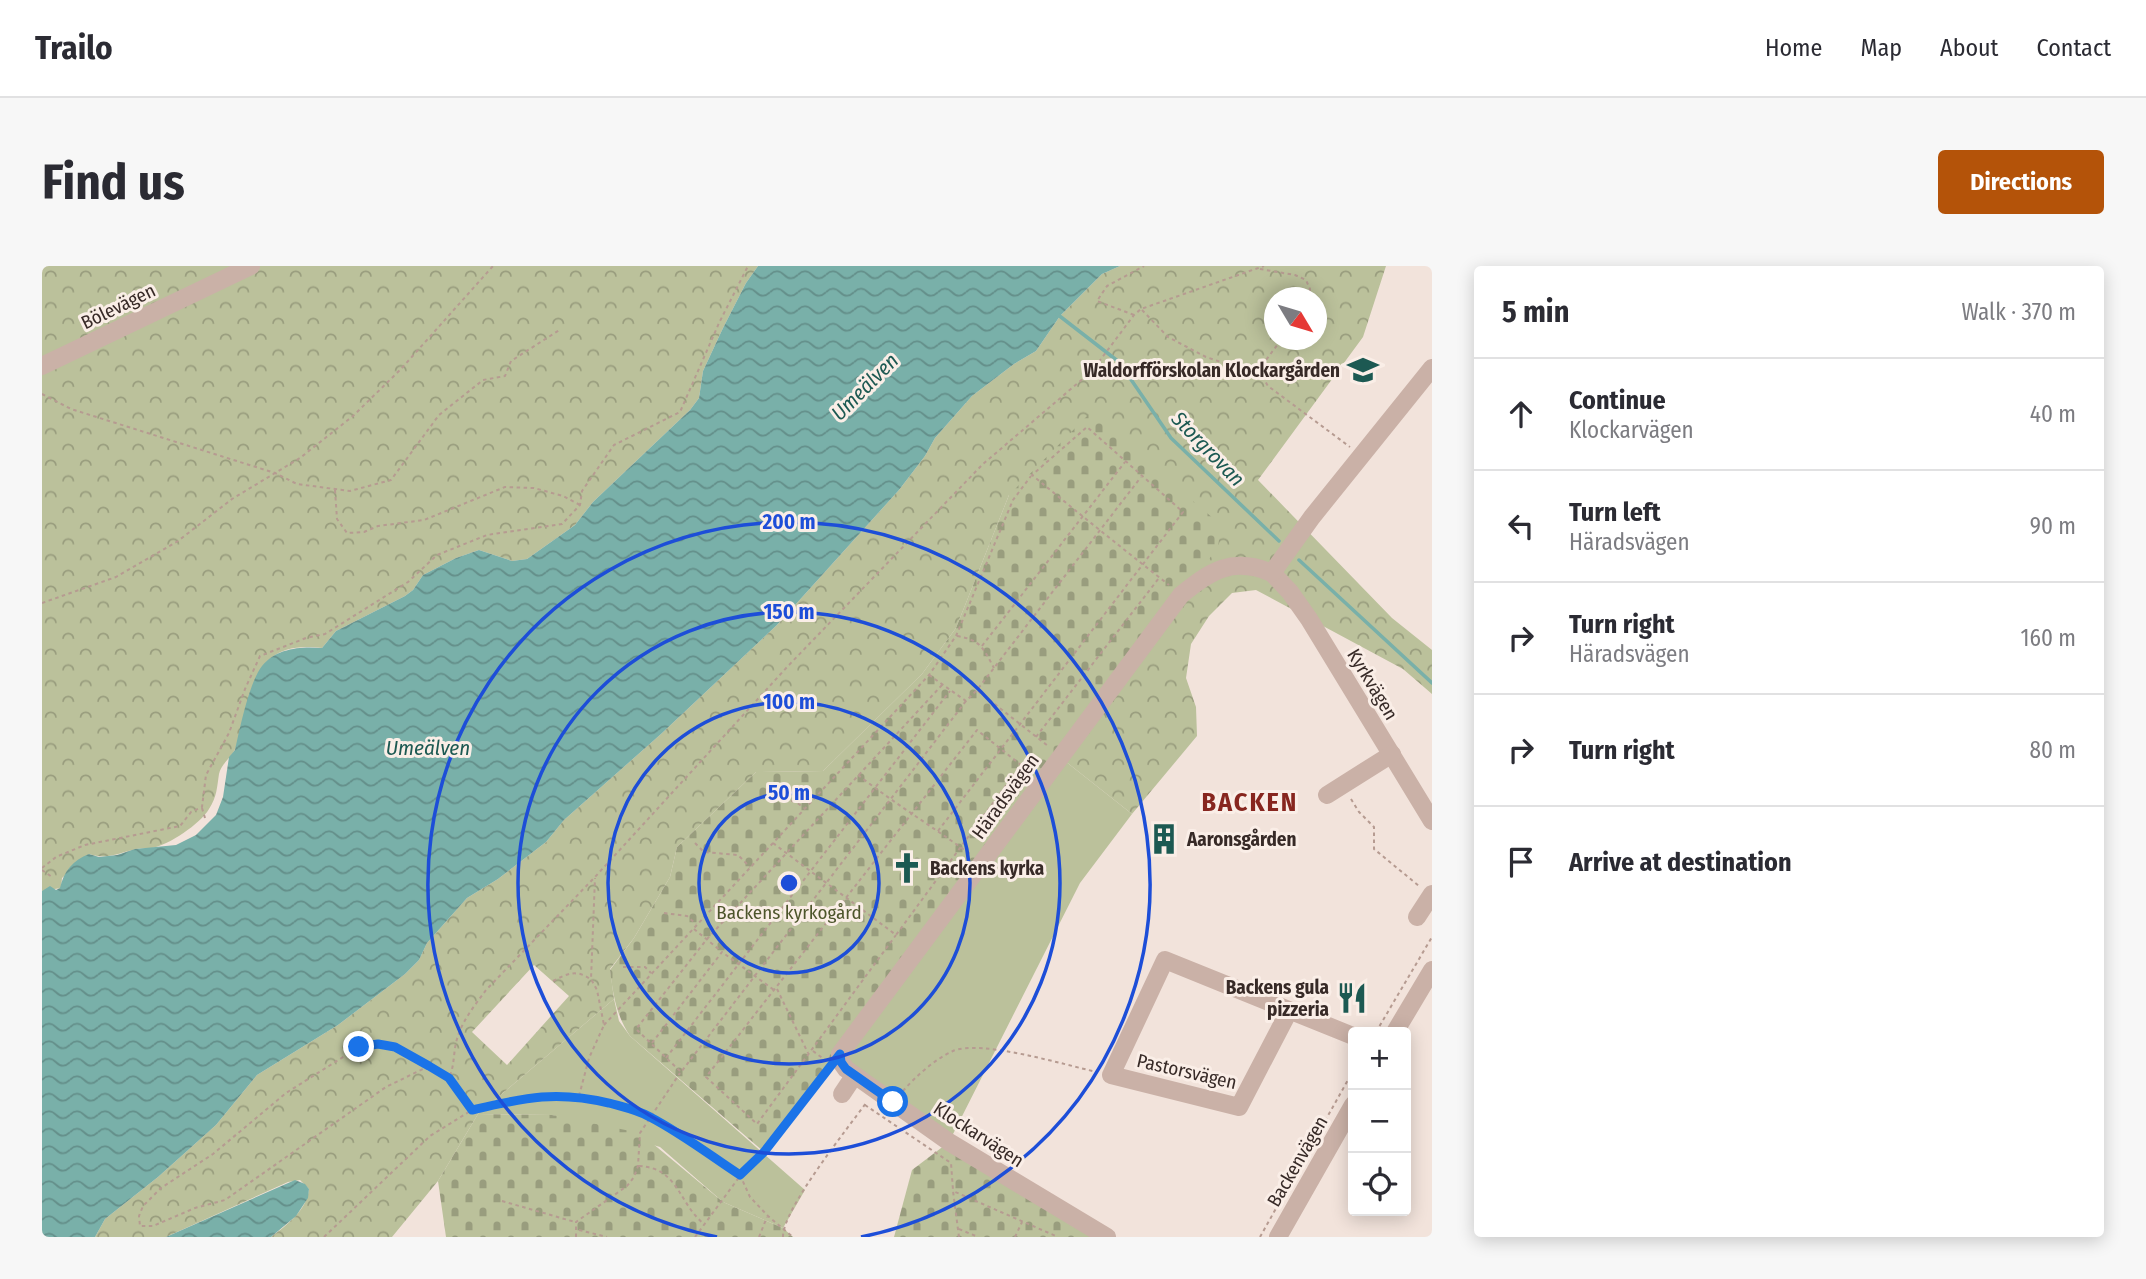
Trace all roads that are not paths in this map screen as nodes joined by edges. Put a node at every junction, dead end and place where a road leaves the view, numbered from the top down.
1 (251, 266) edge
2 (42, 366) edge
3 (1432, 368) edge
4 (1426, 388) edge
5 (1272, 573) junction
6 (1392, 754) junction
7 (1327, 794) dead end
8 (1432, 821) edge
9 (1432, 894) edge
10 (1417, 917) dead end
11 (1432, 970) edge
12 (1289, 1011) junction
13 (1398, 1027) edge
14 (1348, 1034) edge
15 (836, 1060) joint
16 (854, 1076) junction
17 (842, 1094) dead end
18 (1348, 1114) edge
19 (1107, 1237) edge
20 (1278, 1237) edge

1 - 2 street, Bölevägen
3 - 4 street
4 - 5 street
5 - 6 street, Kyrkvägen
5 - 15 street, Häradsvägen
6 - 7 street
6 - 8 street, Kyrkvägen
9 - 10 street
11 - 13 street
12 - 12 street, Pastorsvägen
12 - 14 street, Pastorsvägen
15 - 16 street, Klockarvägen
16 - 17 street
16 - 19 street, Klockarvägen
18 - 20 street, Backenvägen

